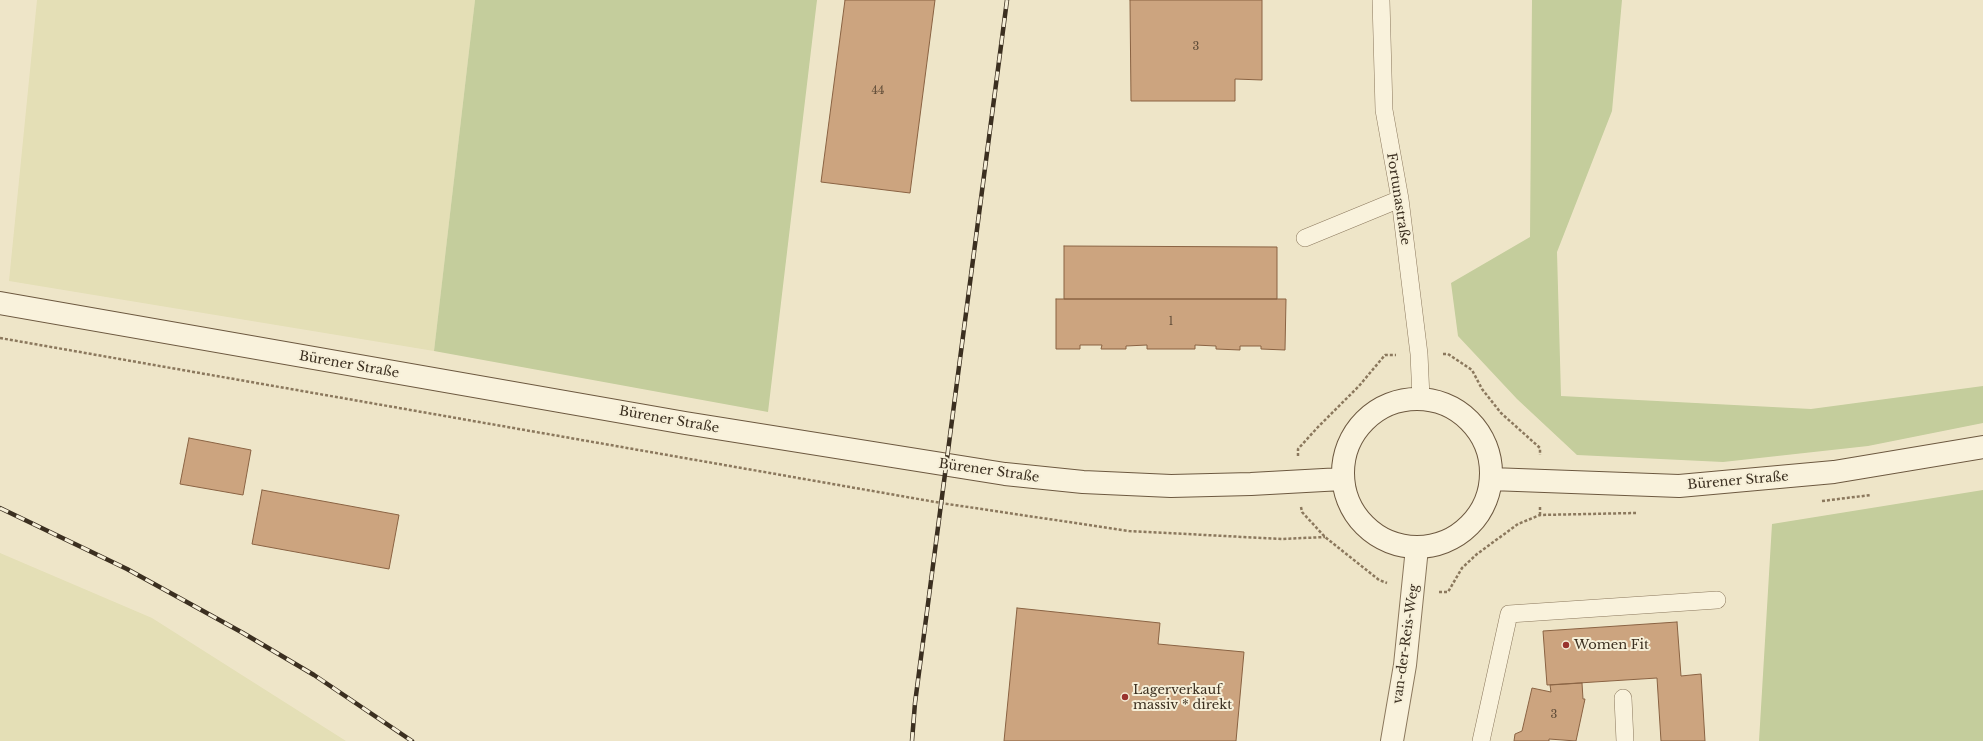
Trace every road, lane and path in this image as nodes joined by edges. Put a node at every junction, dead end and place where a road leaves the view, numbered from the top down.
1 (1381, 0) edge
2 (1400, 199) junction
3 (1305, 238) dead end
4 (0, 303) edge
5 (0, 338) edge
6 (1419, 354) junction
7 (1421, 398) junction
8 (1983, 447) edge
9 (1342, 479) junction
10 (1491, 480) junction
11 (1540, 480) junction
12 (1298, 481) junction
13 (1417, 548) junction
14 (1717, 600) dead end
15 (1623, 698) dead end
16 (1392, 741) edge
17 (1480, 741) edge
18 (1625, 741) edge

1 - 2 lane, Fortunastraße
2 - 3 lane
2 - 6 lane, Fortunastraße
4 - 12 main road, Bürener Straße
5 - 12 path
6 - 7 lane, Fortunastraße
6 - 11 path
6 - 12 path
7 - 9 main road
7 - 10 main road
8 - 11 main road, Bürener Straße
9 - 12 main road, Bürener Straße
9 - 13 main road
10 - 11 main road, Bürener Straße
10 - 13 main road
13 - 16 main road, van-der-Reis-Weg
14 - 17 lane
15 - 18 lane

